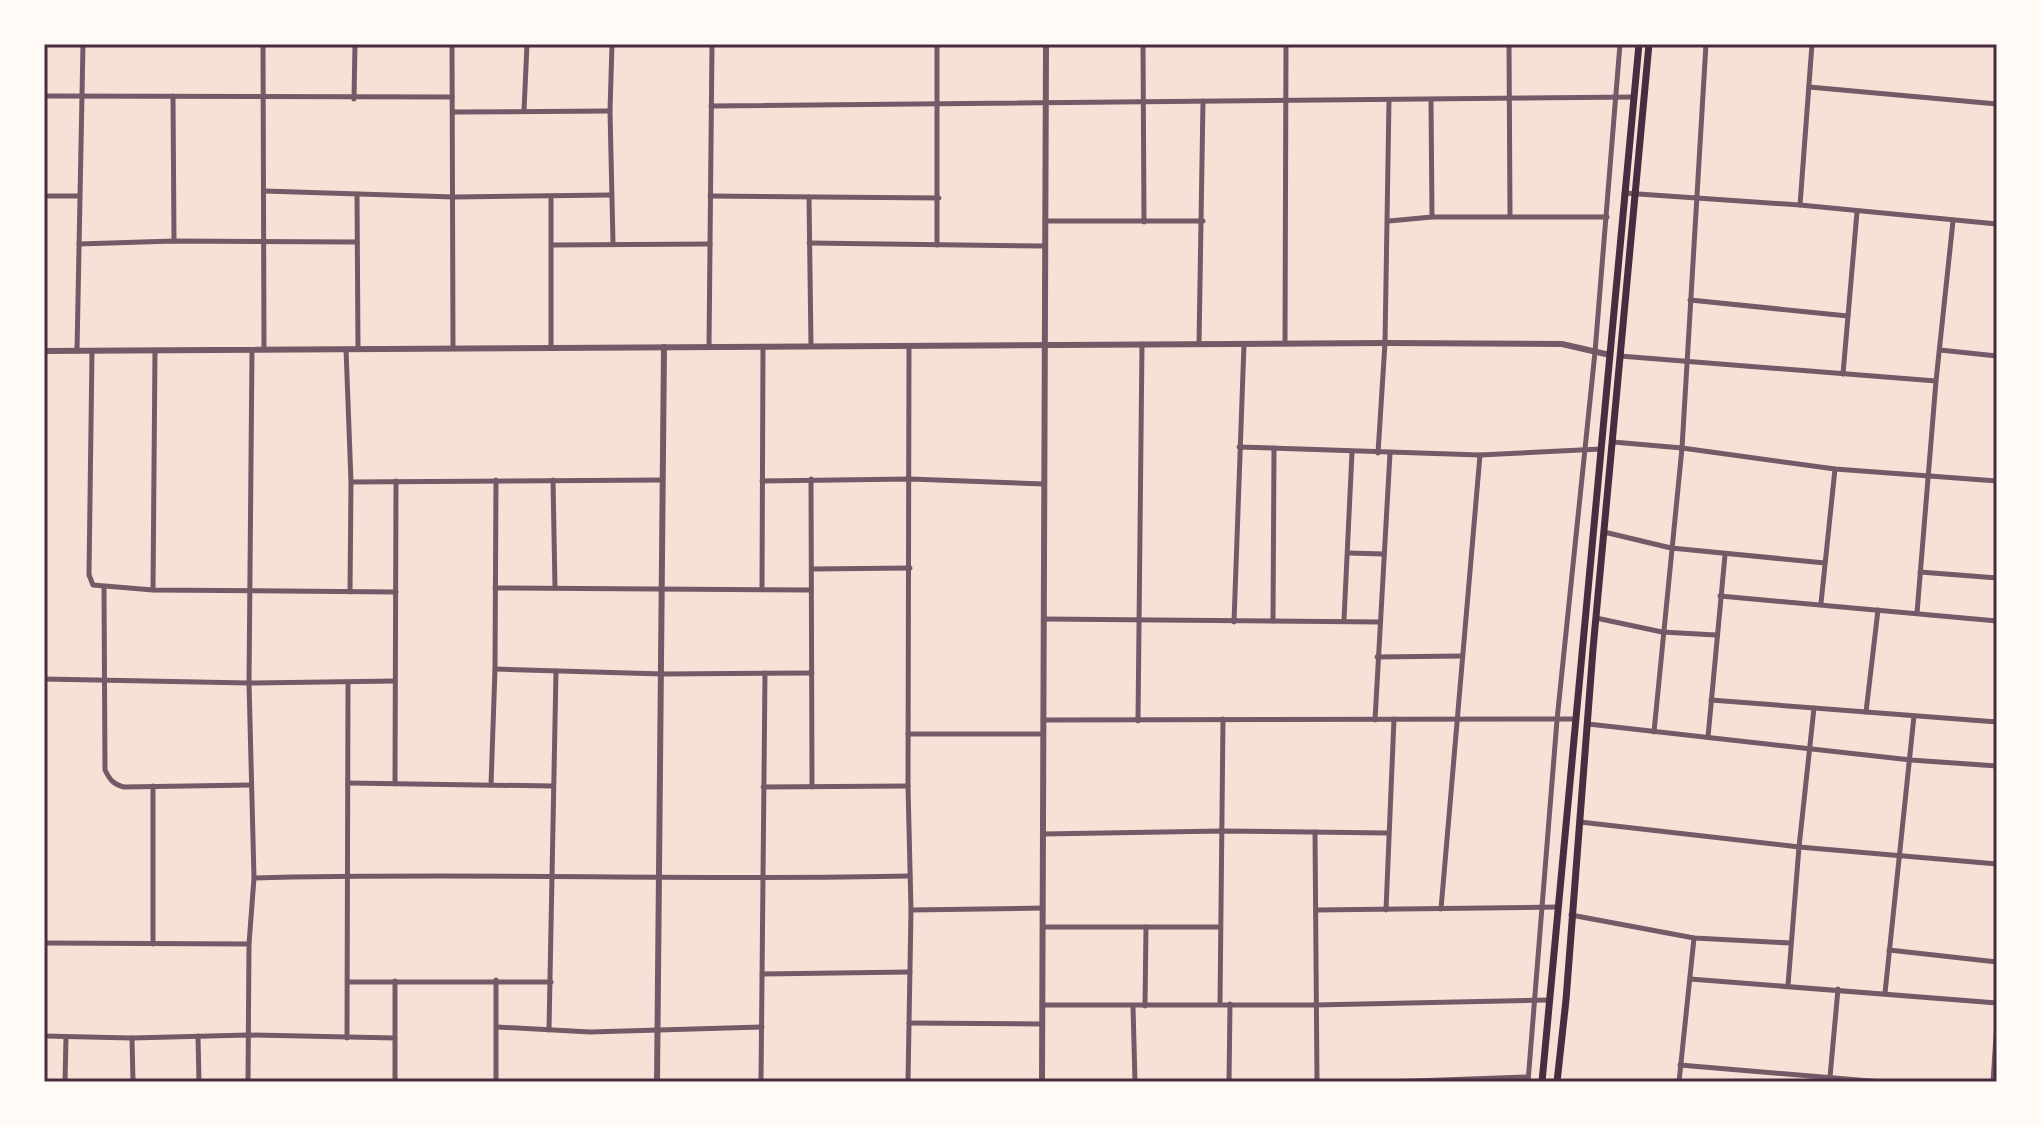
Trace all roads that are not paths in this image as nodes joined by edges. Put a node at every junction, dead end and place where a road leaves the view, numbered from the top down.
1 (83, 44) edge
2 (263, 44) edge
3 (355, 44) edge
4 (452, 44) edge
5 (527, 44) edge
6 (612, 44) edge
7 (712, 44) edge
8 (937, 44) edge
9 (1046, 44) edge
10 (1143, 44) edge
11 (1286, 44) edge
12 (1509, 44) edge
13 (1620, 44) edge
14 (1639, 44) edge
15 (1649, 44) edge
16 (1706, 44) edge
17 (1812, 44) edge
18 (1809, 87) junction
19 (44, 96) edge
20 (83, 96) junction
21 (173, 96) junction
22 (452, 97) junction
23 (1616, 97) junction
24 (1635, 97) junction
25 (263, 98) junction
26 (354, 99) junction
27 (1511, 99) junction
28 (1145, 100) junction
29 (1389, 100) junction
30 (1431, 100) junction
31 (1203, 101) junction
32 (938, 102) junction
33 (1046, 102) junction
34 (1286, 102) junction
35 (1997, 104) edge
36 (711, 106) junction
37 (524, 111) junction
38 (610, 111) junction
39 (453, 112) junction
40 (264, 191) junction
41 (1624, 193) junction
42 (357, 194) junction
43 (1635, 194) junction
44 (611, 195) junction
45 (44, 196) edge
46 (79, 196) junction
47 (710, 196) junction
48 (454, 197) junction
49 (551, 197) junction
50 (809, 197) junction
51 (939, 198) junction
52 (1695, 200) junction
53 (1800, 205) junction
54 (1857, 212) junction
55 (1510, 216) junction
56 (1432, 217) junction
57 (1607, 217) junction
58 (1045, 221) junction
59 (1203, 221) junction
60 (1389, 221) junction
61 (1953, 221) junction
62 (1144, 222) junction
63 (1997, 224) edge
64 (174, 241) junction
65 (356, 242) junction
66 (264, 243) junction
67 (613, 243) junction
68 (809, 243) junction
69 (79, 244) junction
70 (710, 244) junction
71 (552, 245) junction
72 (937, 245) junction
73 (1045, 246) junction
74 (1690, 300) junction
75 (1848, 316) junction
76 (1385, 343) junction
77 (1142, 344) junction
78 (1199, 344) junction
79 (1244, 344) junction
80 (1285, 344) junction
81 (1045, 345) junction
82 (811, 346) junction
83 (909, 346) junction
84 (664, 347) junction
85 (709, 347) junction
86 (763, 347) junction
87 (453, 348) junction
88 (551, 348) junction
89 (346, 349) junction
90 (358, 349) junction
91 (155, 350) junction
92 (252, 350) junction
93 (264, 350) junction
94 (1940, 350) junction
95 (44, 351) edge
96 (77, 351) junction
97 (92, 351) junction
98 (1595, 352) junction
99 (1610, 355) junction
100 (1620, 356) junction
101 (1997, 356) edge
102 (1687, 360) junction
103 (1843, 374) junction
104 (1936, 381) junction
105 (1613, 442) junction
106 (1239, 447) junction
107 (1274, 448) junction
108 (1682, 448) junction
109 (1601, 449) junction
110 (1585, 450) junction
111 (1352, 452) junction
112 (1378, 453) junction
113 (1390, 453) junction
114 (1480, 455) junction
115 (1835, 469) junction
116 (1930, 477) junction
117 (811, 479) junction
118 (910, 479) junction
119 (496, 480) junction
120 (553, 480) junction
121 (662, 480) junction
122 (396, 481) junction
123 (762, 481) junction
124 (1997, 481) edge
125 (351, 482) junction
126 (1044, 484) junction
127 (1604, 532) junction
128 (1671, 548) junction
129 (1348, 553) junction
130 (1384, 554) junction
131 (1725, 555) junction
132 (1825, 563) junction
133 (910, 568) junction
134 (813, 569) junction
135 (1920, 572) junction
136 (1997, 578) edge
137 (104, 587) junction
138 (495, 588) junction
139 (555, 588) junction
140 (661, 588) junction
141 (251, 589) junction
142 (762, 589) junction
143 (153, 590) junction
144 (811, 590) junction
145 (350, 592) junction
146 (396, 592) junction
147 (1720, 596) junction
148 (1821, 603) junction
149 (1878, 610) junction
150 (1917, 613) junction
151 (1596, 618) junction
152 (1044, 619) junction
153 (1140, 619) junction
154 (1344, 620) junction
155 (1273, 621) junction
156 (1997, 621) edge
157 (1234, 622) junction
158 (1380, 622) junction
159 (1662, 632) junction
160 (1716, 635) junction
161 (1461, 656) junction
162 (1377, 657) junction
163 (495, 669) junction
164 (556, 671) junction
165 (765, 673) junction
166 (812, 673) junction
167 (663, 674) junction
168 (44, 679) edge
169 (103, 681) junction
170 (395, 681) junction
171 (249, 683) junction
172 (348, 683) junction
173 (1711, 700) junction
174 (1814, 708) junction
175 (1866, 712) junction
176 (1914, 716) junction
177 (1223, 719) junction
178 (1394, 719) junction
179 (1457, 719) junction
180 (1576, 719) junction
181 (1043, 720) junction
182 (1375, 720) junction
183 (1557, 720) junction
184 (1138, 721) junction
185 (1997, 722) edge
186 (1588, 724) junction
187 (1654, 732) junction
188 (908, 734) junction
189 (1043, 734) junction
190 (1708, 737) junction
191 (1810, 750) junction
192 (1911, 760) junction
193 (1997, 766) edge
194 (348, 783) junction
195 (395, 784) junction
196 (251, 785) junction
197 (491, 785) junction
198 (153, 786) junction
199 (552, 786) junction
200 (908, 786) junction
201 (763, 787) junction
202 (812, 787) junction
203 (1580, 822) junction
204 (1222, 831) junction
205 (1315, 832) junction
206 (1387, 833) junction
207 (1043, 834) junction
208 (1799, 847) junction
209 (1901, 854) junction
210 (1997, 864) edge
211 (346, 875) junction
212 (553, 875) junction
213 (659, 876) junction
214 (910, 876) junction
215 (254, 878) junction
216 (763, 878) junction
217 (1542, 905) junction
218 (1558, 907) junction
219 (1043, 908) junction
220 (1441, 909) junction
221 (911, 910) junction
222 (1315, 910) junction
223 (1386, 910) junction
224 (1571, 915) junction
225 (1043, 927) junction
226 (1146, 927) junction
227 (1220, 927) junction
228 (1694, 938) junction
229 (44, 943) edge
230 (1790, 943) junction
231 (153, 944) junction
232 (249, 944) junction
233 (1889, 950) junction
234 (1997, 962) edge
235 (910, 972) junction
236 (762, 974) junction
237 (1690, 979) junction
238 (496, 980) junction
239 (395, 981) junction
240 (348, 982) junction
241 (551, 982) junction
242 (1788, 985) junction
243 (1838, 989) junction
244 (1885, 993) junction
245 (1533, 1000) junction
246 (1550, 1000) junction
247 (1997, 1003) edge
248 (1220, 1004) junction
249 (1230, 1004) junction
250 (1042, 1005) junction
251 (1315, 1005) junction
252 (1133, 1006) junction
253 (1145, 1006) junction
254 (1997, 1021) edge
255 (909, 1023) junction
256 (1042, 1024) junction
257 (497, 1027) junction
258 (762, 1027) junction
259 (549, 1030) junction
260 (658, 1032) junction
261 (248, 1035) junction
262 (44, 1036) edge
263 (198, 1036) junction
264 (66, 1037) junction
265 (132, 1038) junction
266 (347, 1038) junction
267 (395, 1038) junction
268 (1680, 1065) junction
269 (1830, 1077) junction
270 (1781, 1078) edge
271 (1528, 1080) edge
272 (65, 1082) edge
273 (133, 1082) edge
274 (199, 1082) edge
275 (248, 1082) edge
276 (395, 1082) edge
277 (496, 1082) edge
278 (657, 1082) edge
279 (761, 1082) edge
280 (908, 1082) edge
281 (1042, 1082) edge
282 (1135, 1082) edge
283 (1229, 1082) edge
284 (1317, 1082) edge
285 (1386, 1082) edge
286 (1542, 1082) edge
287 (1557, 1082) edge
288 (1679, 1082) edge
289 (1881, 1082) edge
290 (1993, 1082) edge

1 - 20 street
2 - 25 street
3 - 26 street
4 - 22 street
5 - 37 street
6 - 38 street
7 - 36 street
8 - 32 street
9 - 33 street
10 - 28 street
11 - 34 street
12 - 27 street
13 - 23 street
14 - 24 main road
15 - 43 main road
16 - 52 street
17 - 18 street
18 - 35 street
18 - 53 street
19 - 20 street
20 - 21 street
20 - 46 street
21 - 25 street
21 - 64 street
22 - 26 street
22 - 39 street
23 - 24 street
23 - 27 street
23 - 57 street
24 - 41 main road
25 - 26 street
25 - 40 street
27 - 30 street
27 - 55 street
28 - 31 street
28 - 33 street
28 - 62 street
29 - 30 street
29 - 34 street
29 - 60 street
30 - 56 street
31 - 34 street
31 - 59 street
32 - 33 street
32 - 36 street
32 - 51 street
33 - 58 street
34 - 80 street
36 - 47 street
37 - 38 street
37 - 39 street
38 - 44 street
39 - 48 street
40 - 42 street
40 - 66 street
41 - 43 street
41 - 99 main road
42 - 48 street
42 - 65 street
43 - 52 street
43 - 100 main road
44 - 49 street
44 - 67 street
45 - 46 street
46 - 69 street
47 - 50 street
47 - 70 street
48 - 49 street
48 - 87 street
49 - 71 street
50 - 51 street
50 - 68 street
51 - 72 street
52 - 53 street
52 - 74 street
53 - 54 street
54 - 61 street
54 - 75 street
55 - 56 street
55 - 57 street
56 - 60 street
57 - 98 street
58 - 62 street
58 - 73 street
59 - 62 street
59 - 78 street
60 - 76 street
61 - 63 street
61 - 94 street
64 - 66 street
64 - 69 street
65 - 66 street
65 - 90 street
66 - 93 street
67 - 70 street
67 - 71 street
68 - 72 street
68 - 82 street
69 - 96 street
70 - 85 street
71 - 88 street
72 - 73 street
73 - 81 street
74 - 75 street
74 - 102 street
75 - 103 street
76 - 80 street
76 - 98 street
76 - 112 street
77 - 78 street
77 - 81 street
77 - 153 street
78 - 79 street
79 - 80 street
79 - 106 street
81 - 83 street
81 - 126 street
82 - 83 street
82 - 86 street
83 - 118 street
84 - 85 street
84 - 88 street
84 - 121 street
85 - 86 street
86 - 123 street
87 - 88 street
87 - 90 street
89 - 90 street
89 - 93 street
89 - 125 street
91 - 92 street
91 - 97 street
91 - 143 street
92 - 93 street
92 - 141 street
94 - 101 street
94 - 104 street
95 - 96 street
96 - 97 street
97 - 137 street
98 - 99 street
98 - 110 street
99 - 109 main road
100 - 102 street
100 - 105 main road
102 - 103 street
102 - 108 street
103 - 104 street
104 - 116 street
105 - 108 street
105 - 127 main road
106 - 107 street
106 - 157 street
107 - 111 street
107 - 155 street
108 - 115 street
108 - 128 street
109 - 110 street
109 - 180 main road
110 - 114 street
110 - 183 street
111 - 112 street
111 - 129 street
112 - 113 street
113 - 114 street
113 - 130 street
114 - 161 street
115 - 116 street
115 - 132 street
116 - 124 street
116 - 135 street
117 - 118 street
117 - 123 street
117 - 134 street
118 - 126 street
118 - 133 street
119 - 120 street
119 - 122 street
119 - 138 street
120 - 121 street
120 - 139 street
121 - 140 street
122 - 125 street
122 - 146 street
123 - 142 street
125 - 145 street
126 - 152 street
127 - 128 street
127 - 151 main road
128 - 131 street
128 - 159 street
129 - 130 street
129 - 154 street
130 - 158 street
131 - 132 street
131 - 147 street
132 - 148 street
133 - 134 street
133 - 188 street
134 - 144 street
135 - 136 street
135 - 150 street
137 - 143 street
137 - 169 street
138 - 139 street
138 - 163 street
139 - 140 street
140 - 142 street
140 - 167 street
141 - 143 street
141 - 145 street
141 - 171 street
142 - 144 street
144 - 166 street
145 - 146 street
146 - 170 street
147 - 148 street
147 - 160 street
148 - 149 street
149 - 150 street
149 - 175 street
150 - 156 street
151 - 159 street
151 - 186 main road
152 - 153 street
152 - 181 street
153 - 157 street
153 - 184 street
154 - 155 street
154 - 158 street
155 - 157 street
158 - 162 street
159 - 160 street
159 - 187 street
160 - 173 street
161 - 162 street
161 - 179 street
162 - 182 street
163 - 164 street
163 - 197 street
164 - 167 street
164 - 199 street
165 - 166 street
165 - 167 street
165 - 201 street
166 - 202 street
167 - 213 street
168 - 169 street
169 - 171 street
169 - 198 street
170 - 172 street
170 - 195 street
171 - 172 street
171 - 196 street
172 - 194 street
173 - 174 street
173 - 190 street
174 - 175 street
174 - 191 street
175 - 176 street
176 - 185 street
176 - 192 street
177 - 182 street
177 - 184 street
177 - 204 street
178 - 179 street
178 - 182 street
178 - 206 street
179 - 183 street
179 - 220 street
180 - 183 street
180 - 218 main road
181 - 184 street
181 - 189 street
183 - 217 street
186 - 187 street
186 - 203 main road
187 - 190 street
188 - 189 street
188 - 200 street
189 - 207 street
190 - 191 street
191 - 192 street
191 - 208 street
192 - 193 street
192 - 209 street
194 - 195 street
194 - 211 street
195 - 197 street
196 - 198 street
196 - 215 street
197 - 199 street
198 - 231 street
199 - 212 street
200 - 202 street
200 - 214 street
201 - 202 street
201 - 216 street
203 - 208 street
203 - 224 main road
204 - 205 street
204 - 207 street
204 - 227 street
205 - 206 street
205 - 222 street
206 - 223 street
207 - 219 street
208 - 209 street
208 - 230 street
209 - 210 street
209 - 233 street
211 - 212 street
211 - 215 street
211 - 240 street
212 - 213 street
212 - 241 street
213 - 216 street
213 - 260 street
214 - 216 street
214 - 221 street
215 - 232 street
216 - 236 street
217 - 218 street
217 - 220 street
217 - 245 street
218 - 246 main road
219 - 221 street
219 - 225 street
220 - 223 street
221 - 235 street
222 - 223 street
222 - 251 street
224 - 228 street
224 - 287 main road
225 - 226 street
225 - 250 street
226 - 227 street
226 - 253 street
227 - 248 street
228 - 230 street
228 - 237 street
229 - 231 street
230 - 242 street
231 - 232 street
232 - 261 street
233 - 234 street
233 - 244 street
235 - 236 street
235 - 255 street
236 - 258 street
237 - 242 street
237 - 268 street
238 - 239 street
238 - 241 street
238 - 257 street
239 - 240 street
239 - 267 street
240 - 266 street
241 - 259 street
242 - 243 street
243 - 244 street
243 - 269 street
244 - 247 street
245 - 246 street
245 - 251 street
245 - 271 street
246 - 286 main road
248 - 249 street
248 - 253 street
249 - 251 street
249 - 283 street
250 - 252 street
250 - 256 street
251 - 284 street
252 - 253 street
252 - 282 street
254 - 290 street
255 - 256 street
255 - 280 street
256 - 281 street
257 - 259 street
257 - 277 street
258 - 260 street
258 - 279 street
259 - 260 street
260 - 278 street
261 - 263 street
261 - 266 street
261 - 275 street
262 - 264 street
263 - 265 street
263 - 274 street
264 - 265 street
264 - 272 street
265 - 273 street
266 - 267 street
267 - 276 street
268 - 270 street
268 - 288 street
269 - 270 street
269 - 289 street
271 - 285 street

